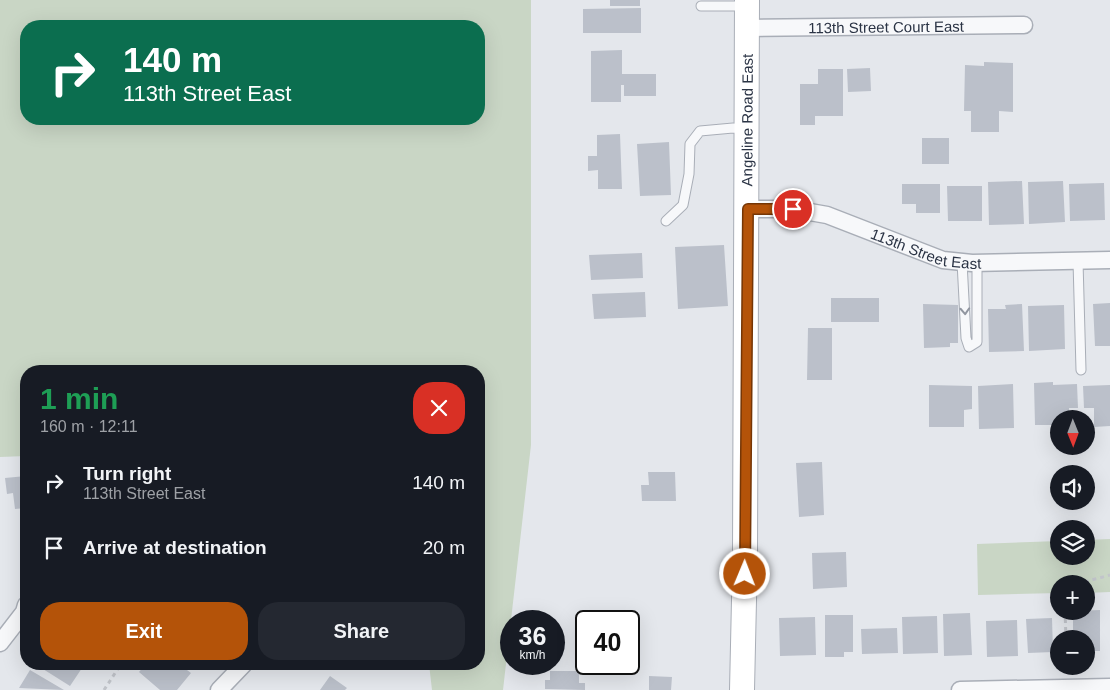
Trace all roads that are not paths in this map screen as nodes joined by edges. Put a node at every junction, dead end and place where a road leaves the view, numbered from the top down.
1 (701, 6) dead end
2 (747, 12) edge
3 (1024, 25) dead end
4 (747, 129) junction
5 (748, 209) junction
6 (666, 221) dead end
7 (1110, 260) edge
8 (1078, 261) junction
9 (970, 262) junction
10 (1081, 370) dead end
11 (20, 617) edge
12 (0, 643) edge
13 (238, 670) edge
14 (1110, 687) edge
15 (1077, 689) edge
16 (219, 690) edge
17 (742, 690) edge
18 (960, 690) edge

1 - 2 lane
2 - 3 street, 113th Street Court East
2 - 4 street, Angeline Road East
4 - 5 street, Angeline Road East
4 - 6 lane
5 - 9 street, 113th Street East
5 - 17 street, Angeline Road East
7 - 8 street, 113th Street East
8 - 9 street, 113th Street East
8 - 10 lane
9 -> 9 lane
11 - 12 street
13 - 16 street
14 - 15 street
15 - 18 street

